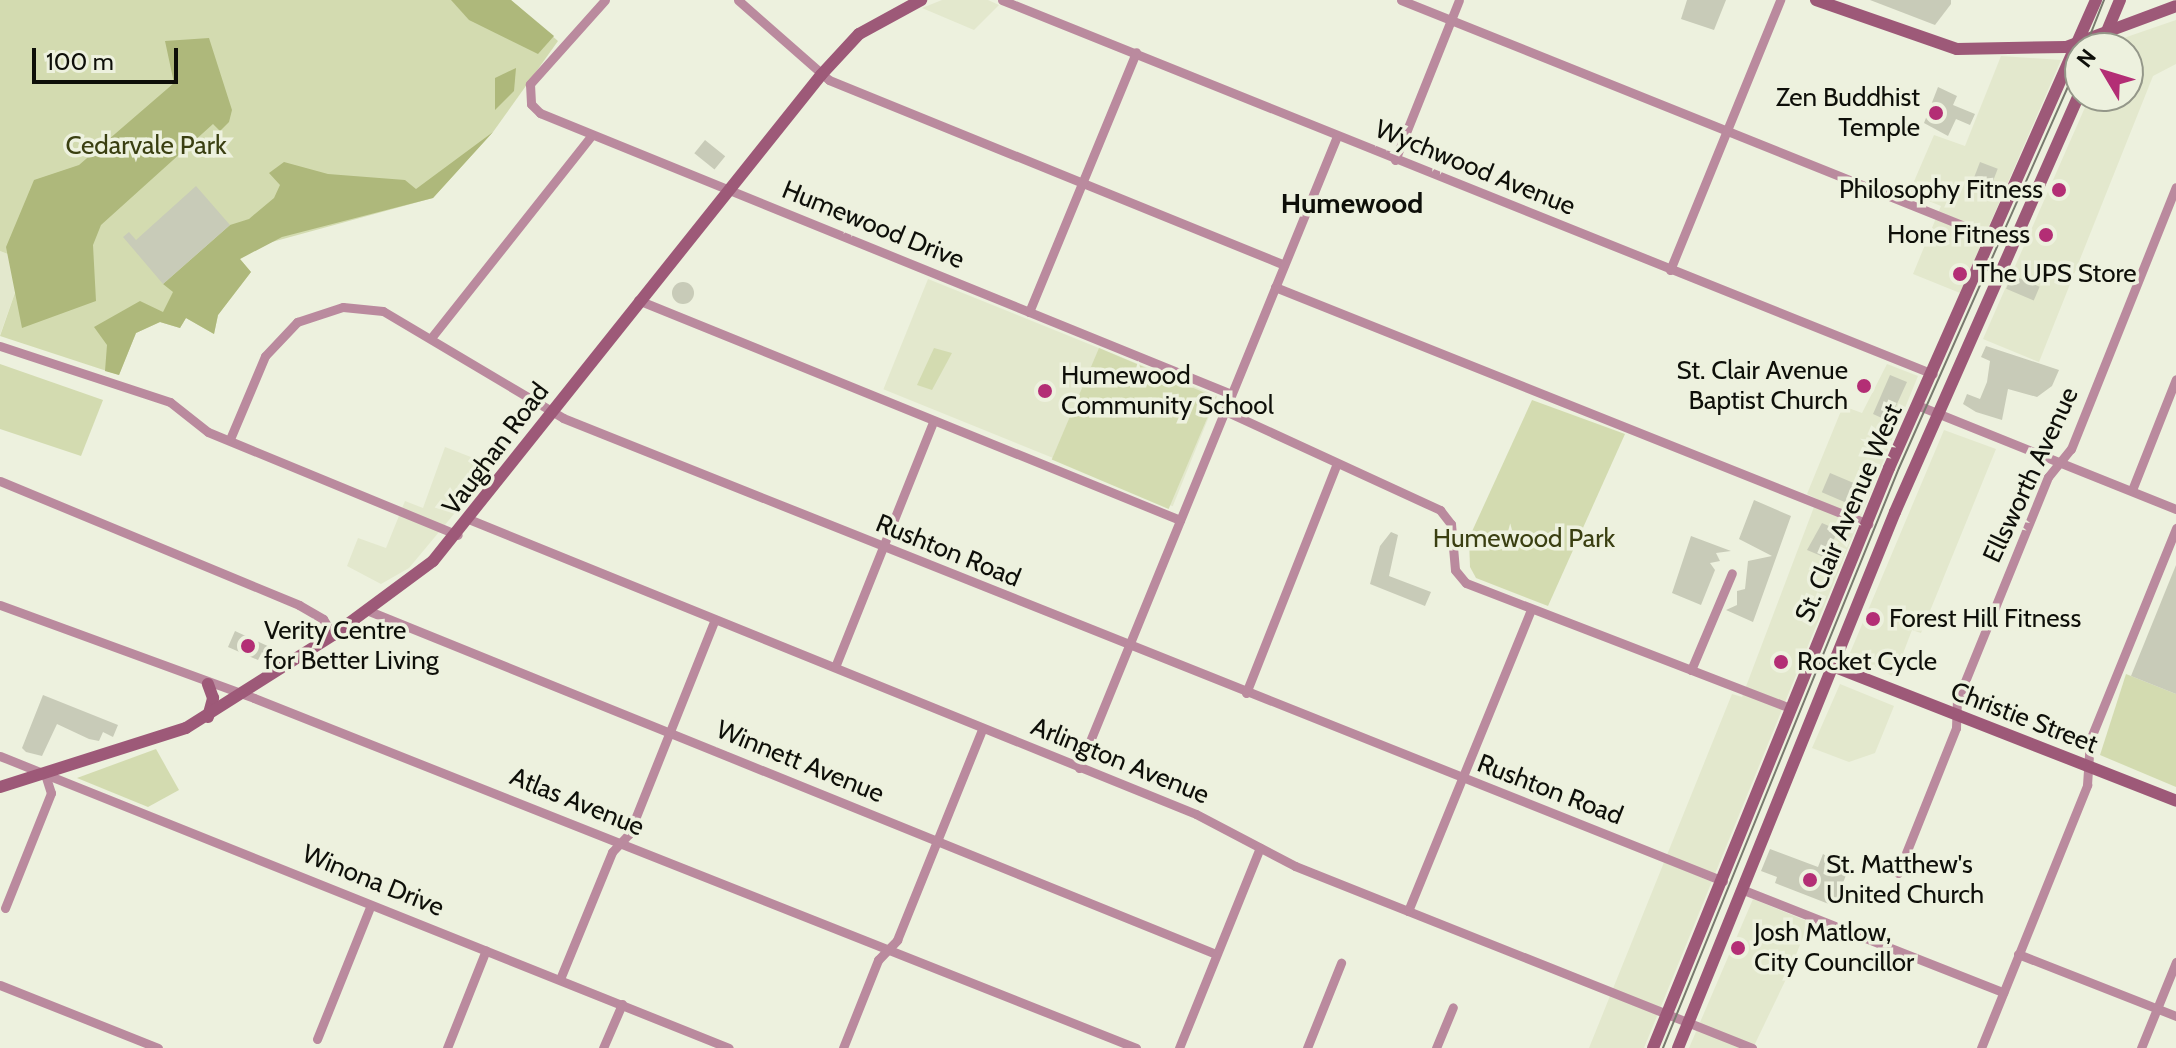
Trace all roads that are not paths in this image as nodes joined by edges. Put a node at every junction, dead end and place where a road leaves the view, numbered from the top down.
1 (605, 0) edge
2 (738, 0) edge
3 (921, 0) edge
4 (1002, 0) edge
5 (1401, 0) edge
6 (1459, 0) edge
7 (1780, 0) edge
8 (1816, 0) edge
9 (2096, 0) edge
10 (2120, 0) edge
11 (2176, 6) edge
12 (1451, 20) junction
13 (2108, 29) junction
14 (2082, 32) edge
15 (2102, 32) edge
16 (2107, 32) edge
17 (2064, 44) edge
18 (1136, 52) junction
19 (2064, 74) edge
20 (821, 75) junction
21 (2072, 112) edge
22 (1727, 131) junction
23 (591, 136) junction
24 (1337, 136) junction
25 (1395, 160) junction
26 (1082, 185) junction
27 (2176, 187) edge
28 (726, 191) junction
29 (1994, 238) junction
30 (1284, 265) junction
31 (1670, 270) junction
32 (1275, 287) junction
33 (638, 300) junction
34 (1029, 312) junction
35 (431, 338) junction
36 (0, 346) edge
37 (1933, 374) junction
38 (2176, 379) edge
39 (1231, 394) junction
40 (1917, 405) junction
41 (552, 410) junction
42 (1225, 411) junction
43 (1939, 414) junction
44 (933, 422) junction
45 (230, 439) junction
46 (2061, 462) junction
47 (1336, 466) junction
48 (0, 481) edge
49 (2132, 490) junction
50 (2176, 509) edge
51 (471, 520) junction
52 (1180, 520) junction
53 (1868, 524) junction
54 (2176, 528) edge
55 (458, 535) junction
56 (881, 548) junction
57 (1732, 573) dead end
58 (0, 605) edge
59 (1531, 609) junction
60 (369, 611) junction
61 (714, 621) junction
62 (333, 635) junction
63 (1128, 648) junction
64 (1812, 658) junction
65 (1833, 666) junction
66 (835, 667) junction
67 (1691, 670) junction
68 (208, 684) junction
69 (1246, 693) junction
70 (245, 695) junction
71 (1790, 708) junction
72 (1956, 716) junction
73 (208, 717) junction
74 (982, 730) junction
75 (669, 732) junction
76 (0, 756) edge
77 (1079, 768) junction
78 (2090, 768) junction
79 (45, 774) junction
80 (1462, 780) junction
81 (0, 787) edge
82 (2176, 801) edge
83 (937, 842) junction
84 (621, 843) junction
85 (1260, 848) junction
86 (1898, 873) dead end
87 (1723, 881) junction
88 (1741, 889) junction
89 (371, 905) junction
90 (5, 908) dead end
91 (1408, 911) junction
92 (888, 949) junction
93 (486, 950) junction
94 (1216, 954) junction
95 (2018, 954) junction
96 (2176, 962) edge
97 (1341, 963) dead end
98 (560, 979) junction
99 (0, 985) edge
100 (2003, 992) junction
101 (622, 1004) junction
102 (1453, 1007) dead end
103 (2157, 1009) junction
104 (1667, 1015) junction
105 (2176, 1016) edge
106 (1688, 1024) junction
107 (317, 1039) dead end
108 (158, 1048) edge
109 (447, 1048) edge
110 (603, 1048) edge
111 (729, 1048) edge
112 (843, 1048) edge
113 (1135, 1048) edge
114 (1179, 1048) edge
115 (1307, 1048) edge
116 (1436, 1048) edge
117 (1653, 1048) edge
118 (1678, 1048) edge
119 (1752, 1048) edge
120 (1981, 1048) edge
121 (2141, 1048) edge

1 - 23 street, Humewood Drive
2 - 20 street
3 - 20 main road, Vaughan Road
4 - 18 street, Wychwood Avenue
5 - 12 street
6 - 12 street
7 - 22 street
8 - 17 main road
9 - 14 main road, St. Clair Avenue West
10 - 13 main road
11 - 13 main road
12 - 22 street
12 - 25 street
13 - 15 main road
13 - 16 main road
18 - 24 street, Wychwood Avenue
18 - 26 street
19 - 29 main road, St. Clair Avenue West
20 - 26 street
20 - 28 main road, Vaughan Road
21 - 43 main road, St. Clair Avenue West
22 - 29 street
22 - 31 street
23 - 28 street, Humewood Drive
23 - 35 street
24 - 25 street, Wychwood Avenue
24 - 30 street
25 - 31 street, Wychwood Avenue
26 - 30 street
26 - 34 street
27 - 46 street, Ellsworth Avenue
28 - 33 main road, Vaughan Road
28 - 34 street, Humewood Drive
29 - 37 main road, St. Clair Avenue West
30 - 32 street
31 - 37 street, Wychwood Avenue
32 - 39 street
32 - 53 street
33 - 41 main road, Vaughan Road
33 - 44 street
34 - 39 street, Humewood Drive
35 - 41 street, Rushton Road
35 - 45 street, Rushton Road
36 - 45 street
37 - 40 main road, St. Clair Avenue West
38 - 49 street
39 - 42 street
40 - 43 street
40 - 53 main road, St. Clair Avenue West
41 - 51 main road, Vaughan Road
41 - 56 street, Rushton Road
42 - 47 street
42 - 52 street
43 - 46 street
43 - 65 main road, St. Clair Avenue West
44 - 52 street
44 - 56 street
45 - 55 street
46 - 49 street
46 - 72 street, Ellsworth Avenue
47 - 59 street
47 - 69 street
48 - 62 street
49 - 50 street
51 - 55 main road, Vaughan Road
51 - 61 street, Arlington Avenue
52 - 63 street
53 - 64 main road, St. Clair Avenue West
54 - 78 street
55 - 60 main road, Vaughan Road
56 - 63 street, Rushton Road
56 - 66 street
57 - 67 street
58 - 68 street, Atlas Avenue
59 - 67 street
59 - 80 street
60 - 62 main road, Vaughan Road
60 - 75 street, Winnett Avenue
61 - 66 street, Arlington Avenue
61 - 75 street
62 - 70 main road, Vaughan Road
63 - 69 street, Rushton Road
63 - 77 street
64 - 65 main road, Christie Street
64 - 71 main road, St. Clair Avenue West
65 - 72 main road, Christie Street
65 - 88 main road, St. Clair Avenue West
66 - 74 street, Arlington Avenue
67 - 71 street
68 - 70 street, Atlas Avenue
68 - 73 main road
69 - 80 street, Rushton Road
70 - 73 main road, Vaughan Road
70 - 84 street, Atlas Avenue
71 - 87 main road, St. Clair Avenue West
72 - 78 main road, Christie Street
72 - 86 street, Ellsworth Avenue
73 - 79 main road, Vaughan Road
74 - 77 street, Arlington Avenue
74 - 83 street
75 - 83 street, Winnett Avenue
75 - 84 street
76 - 79 street, Winona Drive
77 - 85 street, Arlington Avenue
78 - 82 main road, Christie Street
78 - 95 street
79 - 81 main road, Vaughan Road
79 - 89 street, Winona Drive
79 - 90 street
80 - 87 street, Rushton Road
80 - 91 street
83 - 92 street
83 - 94 street, Winnett Avenue
84 - 92 street, Atlas Avenue
84 - 98 street
85 - 91 street, Arlington Avenue
85 - 94 street
87 - 104 main road, St. Clair Avenue West
88 - 100 street
88 - 106 main road, St. Clair Avenue West
89 - 93 street, Winona Drive
89 - 107 street
91 - 104 street, Arlington Avenue
92 - 112 street
92 - 113 street, Atlas Avenue
93 - 98 street, Winona Drive
93 - 109 street
94 - 114 street
95 - 100 street
95 - 103 street
96 - 103 street
97 - 115 street
98 - 101 street, Winona Drive
99 - 108 street
100 - 120 street
101 - 110 street
101 - 111 street, Winona Drive
102 - 116 street
103 - 105 street
103 - 121 street
104 - 106 street, Arlington Avenue
104 - 117 main road, St. Clair Avenue West
106 - 118 main road, St. Clair Avenue West
106 - 119 street, Arlington Avenue

